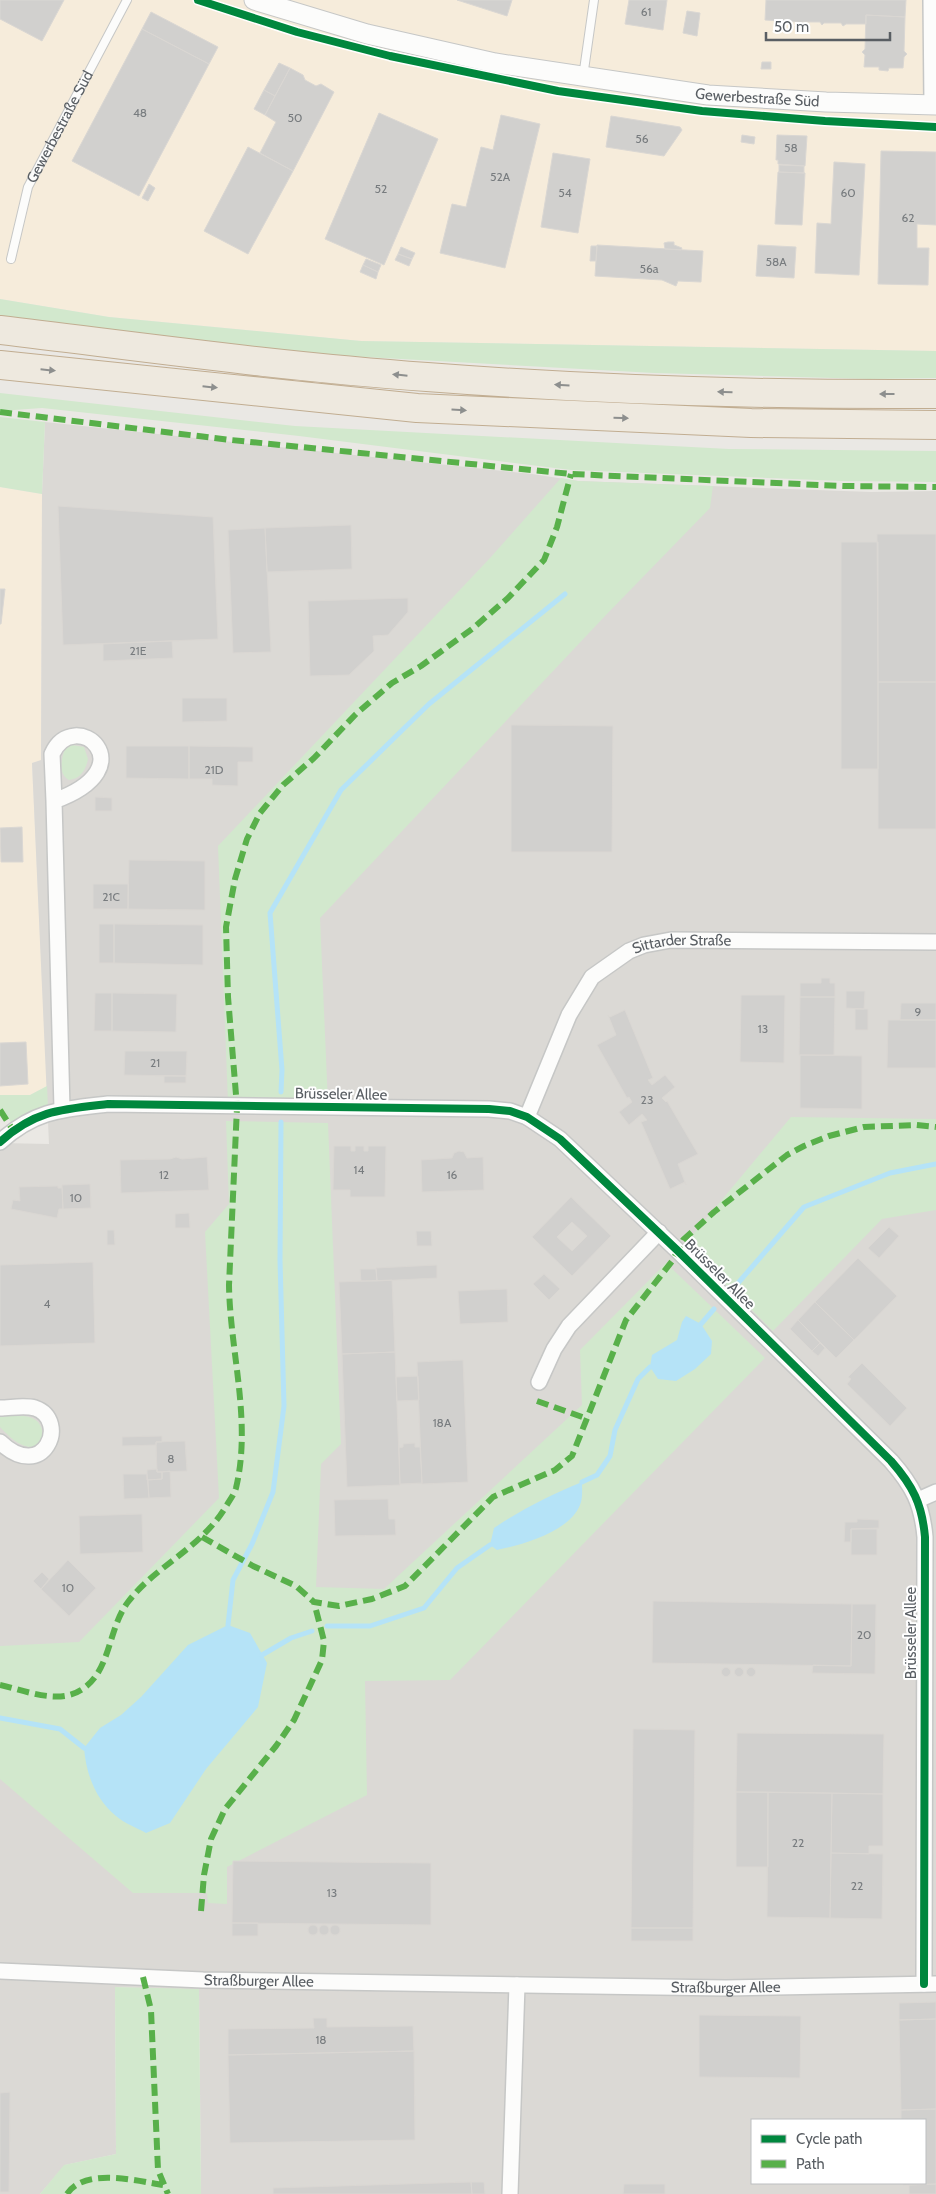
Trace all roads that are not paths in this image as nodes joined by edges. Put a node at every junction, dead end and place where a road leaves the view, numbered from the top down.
1 (127, 0) edge
2 (254, 0) edge
3 (594, 0) edge
4 (931, 0) edge
5 (583, 77) junction
6 (934, 105) edge
7 (11, 259) dead end
8 (0, 330) edge
9 (0, 365) edge
10 (936, 394) edge
11 (936, 425) edge
12 (54, 801) dead end
13 (936, 942) edge
14 (62, 1109) junction
15 (527, 1118) junction
16 (0, 1142) edge
17 (659, 1232) junction
18 (538, 1382) dead end
19 (0, 1408) edge
20 (0, 1442) edge
21 (936, 1492) edge
22 (918, 1500) junction
23 (0, 1971) edge
24 (930, 1984) edge
25 (517, 1985) junction
26 (510, 2194) edge

1 - 7 lane, Gewerbestraße Süd
2 - 5 street, Gewerbestraße Süd
3 - 5 lane
4 - 6 street, Gewerbestraße Süd
5 - 6 street, Gewerbestraße Süd
10 -> 8 highway
9 -> 11 highway
12 - 14 street
13 - 15 street, Sittarder Straße
14 - 15 street, Brüsseler Allee
14 - 16 street, Brüsseler Allee
15 - 17 street, Brüsseler Allee
17 - 18 street
17 - 22 street, Brüsseler Allee
19 - 20 street
21 - 22 street
22 - 24 street, Brüsseler Allee
23 - 25 street, Straßburger Allee
24 - 25 street, Straßburger Allee
25 - 26 street

